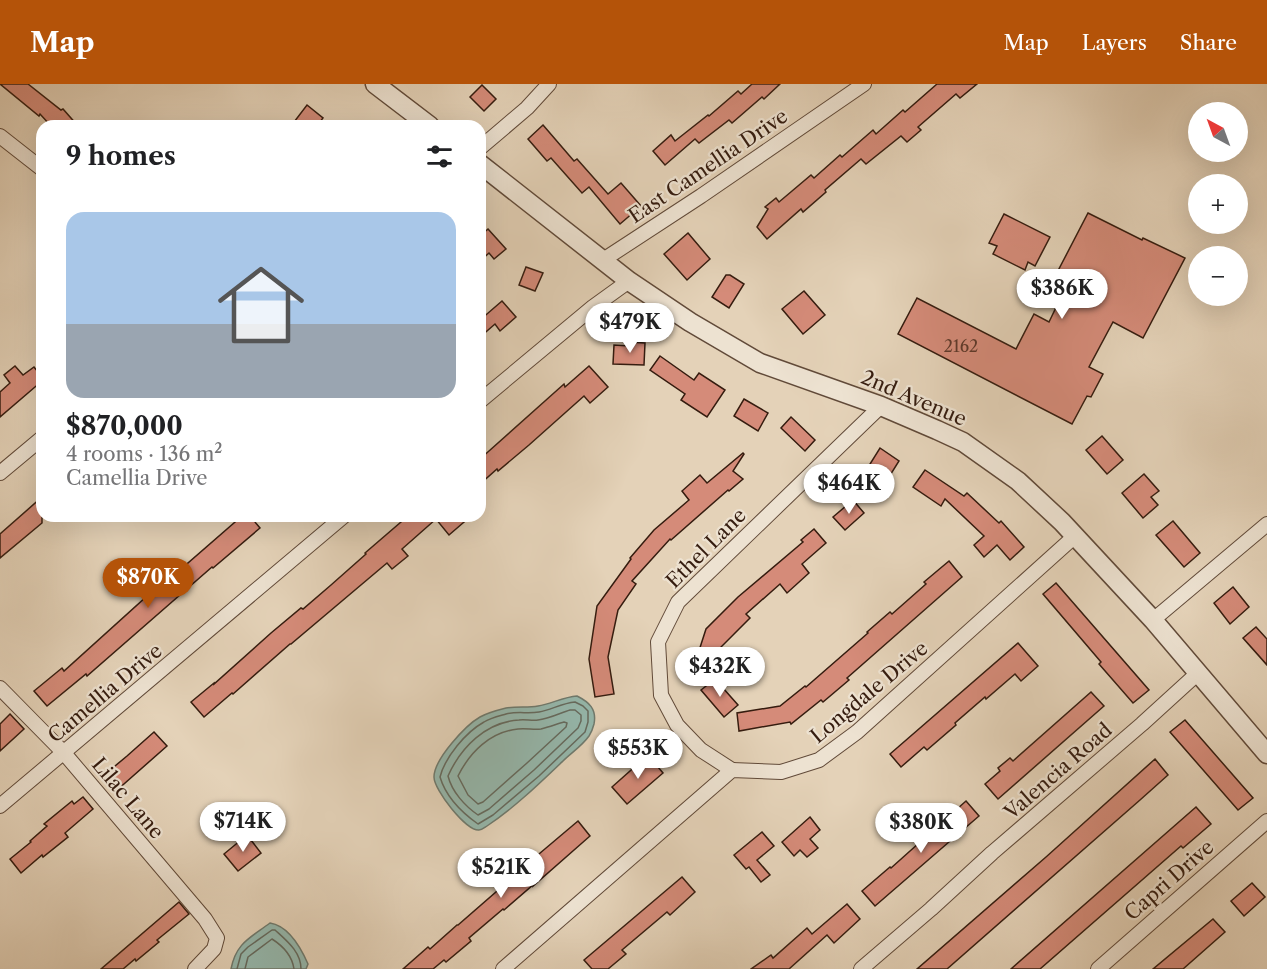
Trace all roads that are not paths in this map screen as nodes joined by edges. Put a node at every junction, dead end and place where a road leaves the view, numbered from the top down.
1 (375, 84) edge
2 (549, 84) edge
3 (864, 84) edge
4 (422, 120) edge
5 (0, 136) edge
6 (486, 143) edge
7 (36, 164) edge
8 (486, 169) edge
9 (603, 260) junction
10 (629, 281) junction
11 (486, 396) edge
12 (881, 406) junction
13 (36, 443) edge
14 (0, 473) edge
15 (337, 522) edge
16 (1267, 524) edge
17 (1075, 536) junction
18 (1153, 620) junction
19 (1198, 673) junction
20 (0, 688) edge
21 (64, 753) junction
22 (1267, 754) edge
23 (732, 770) junction
24 (0, 806) edge
25 (1267, 821) edge
26 (195, 969) edge
27 (503, 969) edge
28 (861, 969) edge
29 (1098, 969) edge

1 - 4 street
2 - 6 street
3 - 9 street, East Camellia Drive
5 - 7 street
8 - 9 street, 2nd Avenue
9 - 10 street, 2nd Avenue
10 - 11 street
10 - 12 street, 2nd Avenue
12 - 17 street, 2nd Avenue
12 - 23 street, Ethel Lane
13 - 14 street
15 - 21 street, Camellia Drive
16 - 18 street
17 - 18 street, 2nd Avenue
17 - 23 street, Longdale Drive
18 - 19 street, 2nd Avenue
19 - 22 street, 2nd Avenue
19 - 28 street, Valencia Road
20 - 21 street, Lilac Lane
21 - 24 street, Camellia Drive
21 - 26 street, Lilac Lane
23 - 27 street
25 - 29 street, Capri Drive

